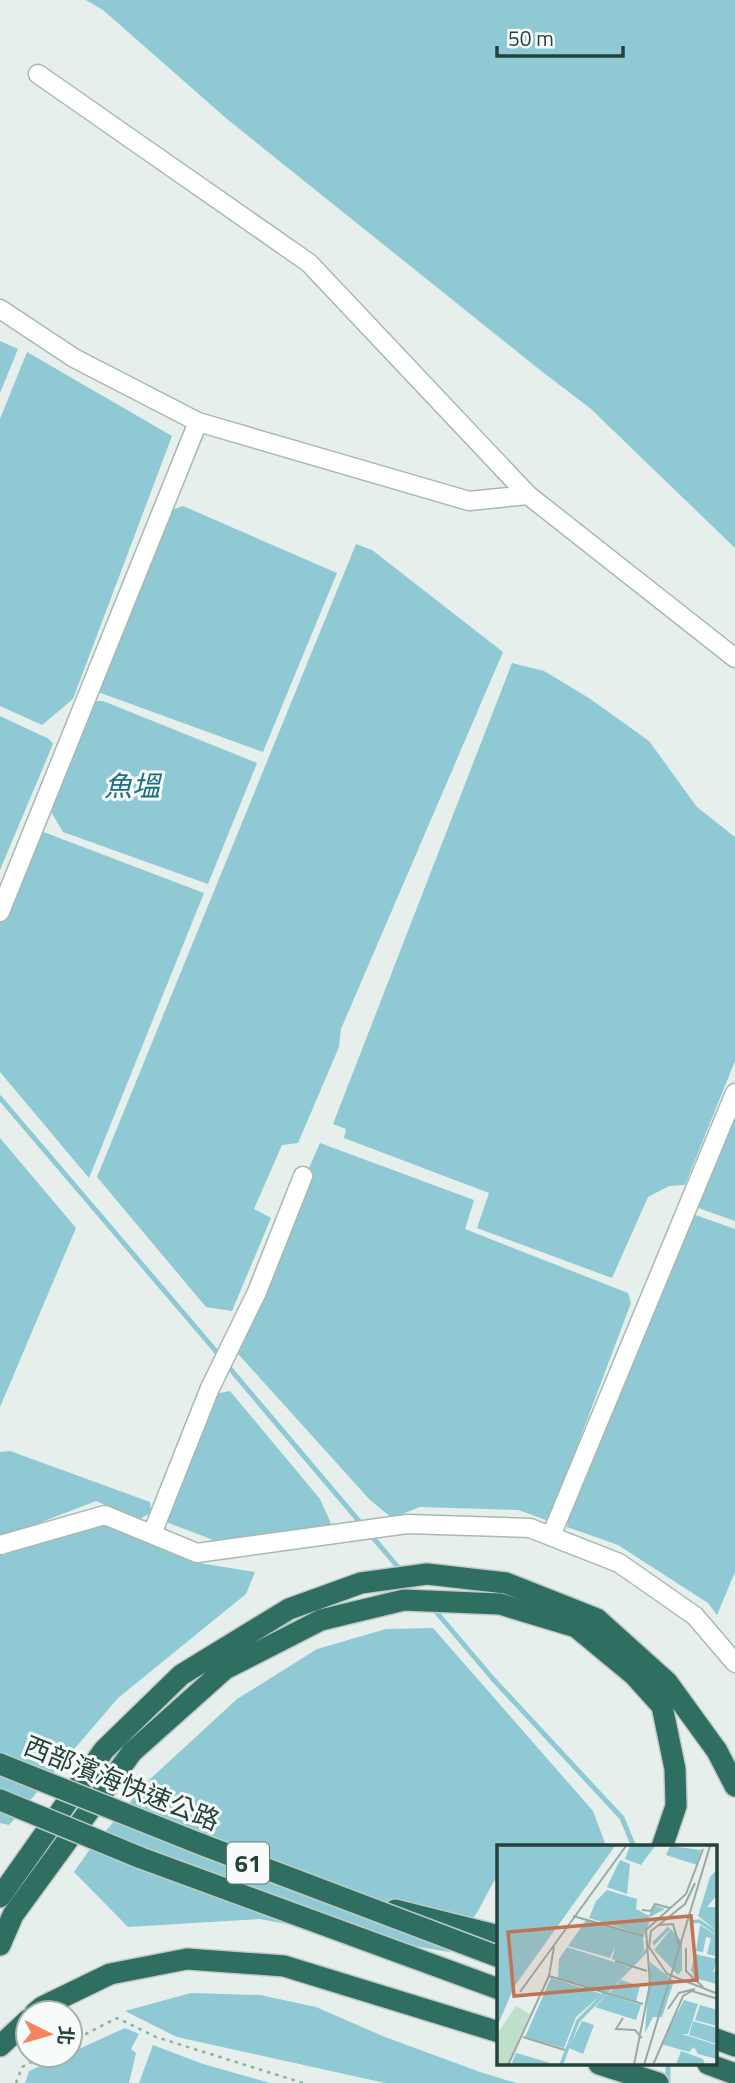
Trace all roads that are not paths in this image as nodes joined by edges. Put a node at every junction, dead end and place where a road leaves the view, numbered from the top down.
1 (38, 74) dead end
2 (0, 309) edge
3 (198, 422) junction
4 (528, 495) junction
5 (735, 658) edge
6 (0, 912) edge
7 (735, 1093) edge
8 (303, 1176) dead end
9 (152, 1534) junction
10 (551, 1535) junction
11 (0, 1545) edge
12 (735, 1663) edge
13 (0, 1764) edge
14 (735, 1786) edge
15 (0, 1800) edge
16 (663, 1845) edge
17 (336, 1896) junction
18 (0, 1897) edge
19 (497, 1936) edge
20 (0, 1945) edge
21 (497, 1956) edge
22 (497, 1988) edge
23 (58, 1999) edge
24 (497, 2031) edge
25 (14, 2033) edge
26 (718, 2040) edge
27 (0, 2046) edge
28 (735, 2046) edge
29 (605, 2066) edge
30 (713, 2066) edge
31 (735, 2074) edge
32 (658, 2083) edge

1 - 4 street
2 - 3 street
3 - 4 street
3 - 6 street
4 - 5 street
7 - 10 street
8 - 9 street
9 - 10 street
9 - 11 street
10 - 12 street
13 - 17 highway, 西部濱海快速公路 / 61, bridge
14 - 18 highway
15 - 22 highway, 61, bridge
16 - 20 highway
17 - 19 highway
17 - 21 highway, 西部濱海快速公路 / 61, bridge
23 - 24 highway
25 - 27 highway
26 - 28 highway
29 - 32 highway
30 - 31 highway

